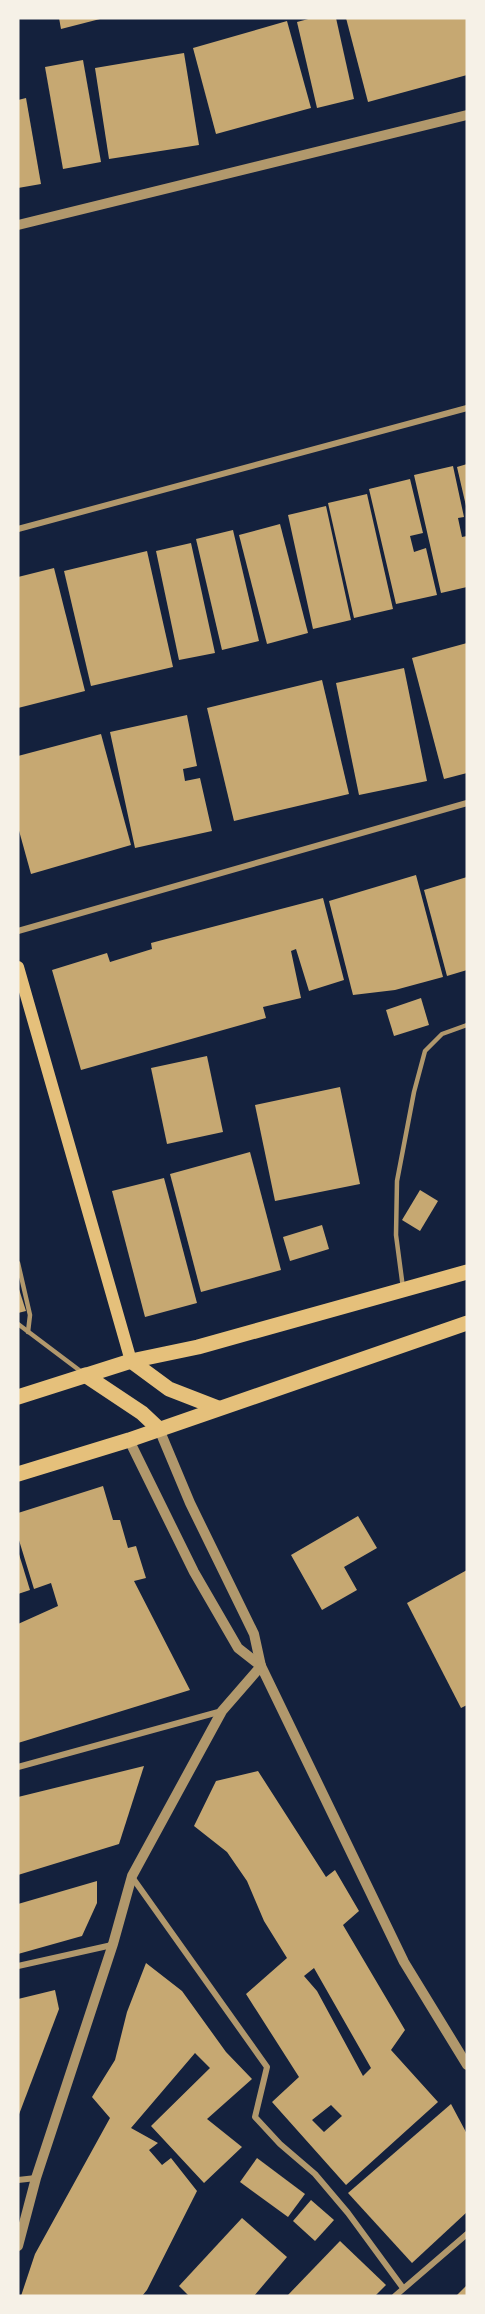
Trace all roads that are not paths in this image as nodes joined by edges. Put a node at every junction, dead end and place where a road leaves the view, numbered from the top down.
1 (467, 115) edge
2 (18, 225) edge
3 (467, 408) edge
4 (18, 529) edge
5 (467, 803) edge
6 (18, 931) edge
7 (18, 967) edge
8 (467, 1025) edge
9 (18, 1263) edge
10 (467, 1272) edge
11 (403, 1292) junction
12 (467, 1323) edge
13 (18, 1324) edge
14 (28, 1332) junction
15 (131, 1361) junction
16 (85, 1375) junction
17 (18, 1397) edge
18 (218, 1408) junction
19 (159, 1429) junction
20 (129, 1440) junction
21 (18, 1474) edge
22 (261, 1666) junction
23 (222, 1711) junction
24 (18, 1767) edge
25 (132, 1876) junction
26 (113, 1944) junction
27 (18, 1966) edge
28 (467, 2065) edge
29 (36, 2178) junction
30 (18, 2180) edge
31 (467, 2234) edge
32 (18, 2246) edge
33 (403, 2288) junction
34 (395, 2296) edge

1 - 2 street
3 - 4 street
5 - 6 street
7 - 15 main road
8 - 11 lane
9 - 14 lane
10 - 11 main road
11 - 15 main road
12 - 18 main road
13 - 14 lane
14 - 16 lane
15 - 16 main road
15 - 18 main road
16 - 17 main road
16 - 19 main road
18 - 19 main road
19 - 20 main road
19 - 22 street
20 - 21 main road
20 - 22 street
22 - 23 street
22 - 28 street
23 - 24 street
23 - 25 street
25 - 26 street
25 - 33 street
26 - 27 street
26 - 29 street
29 - 30 street
29 - 32 street
31 - 33 street
33 - 34 street

